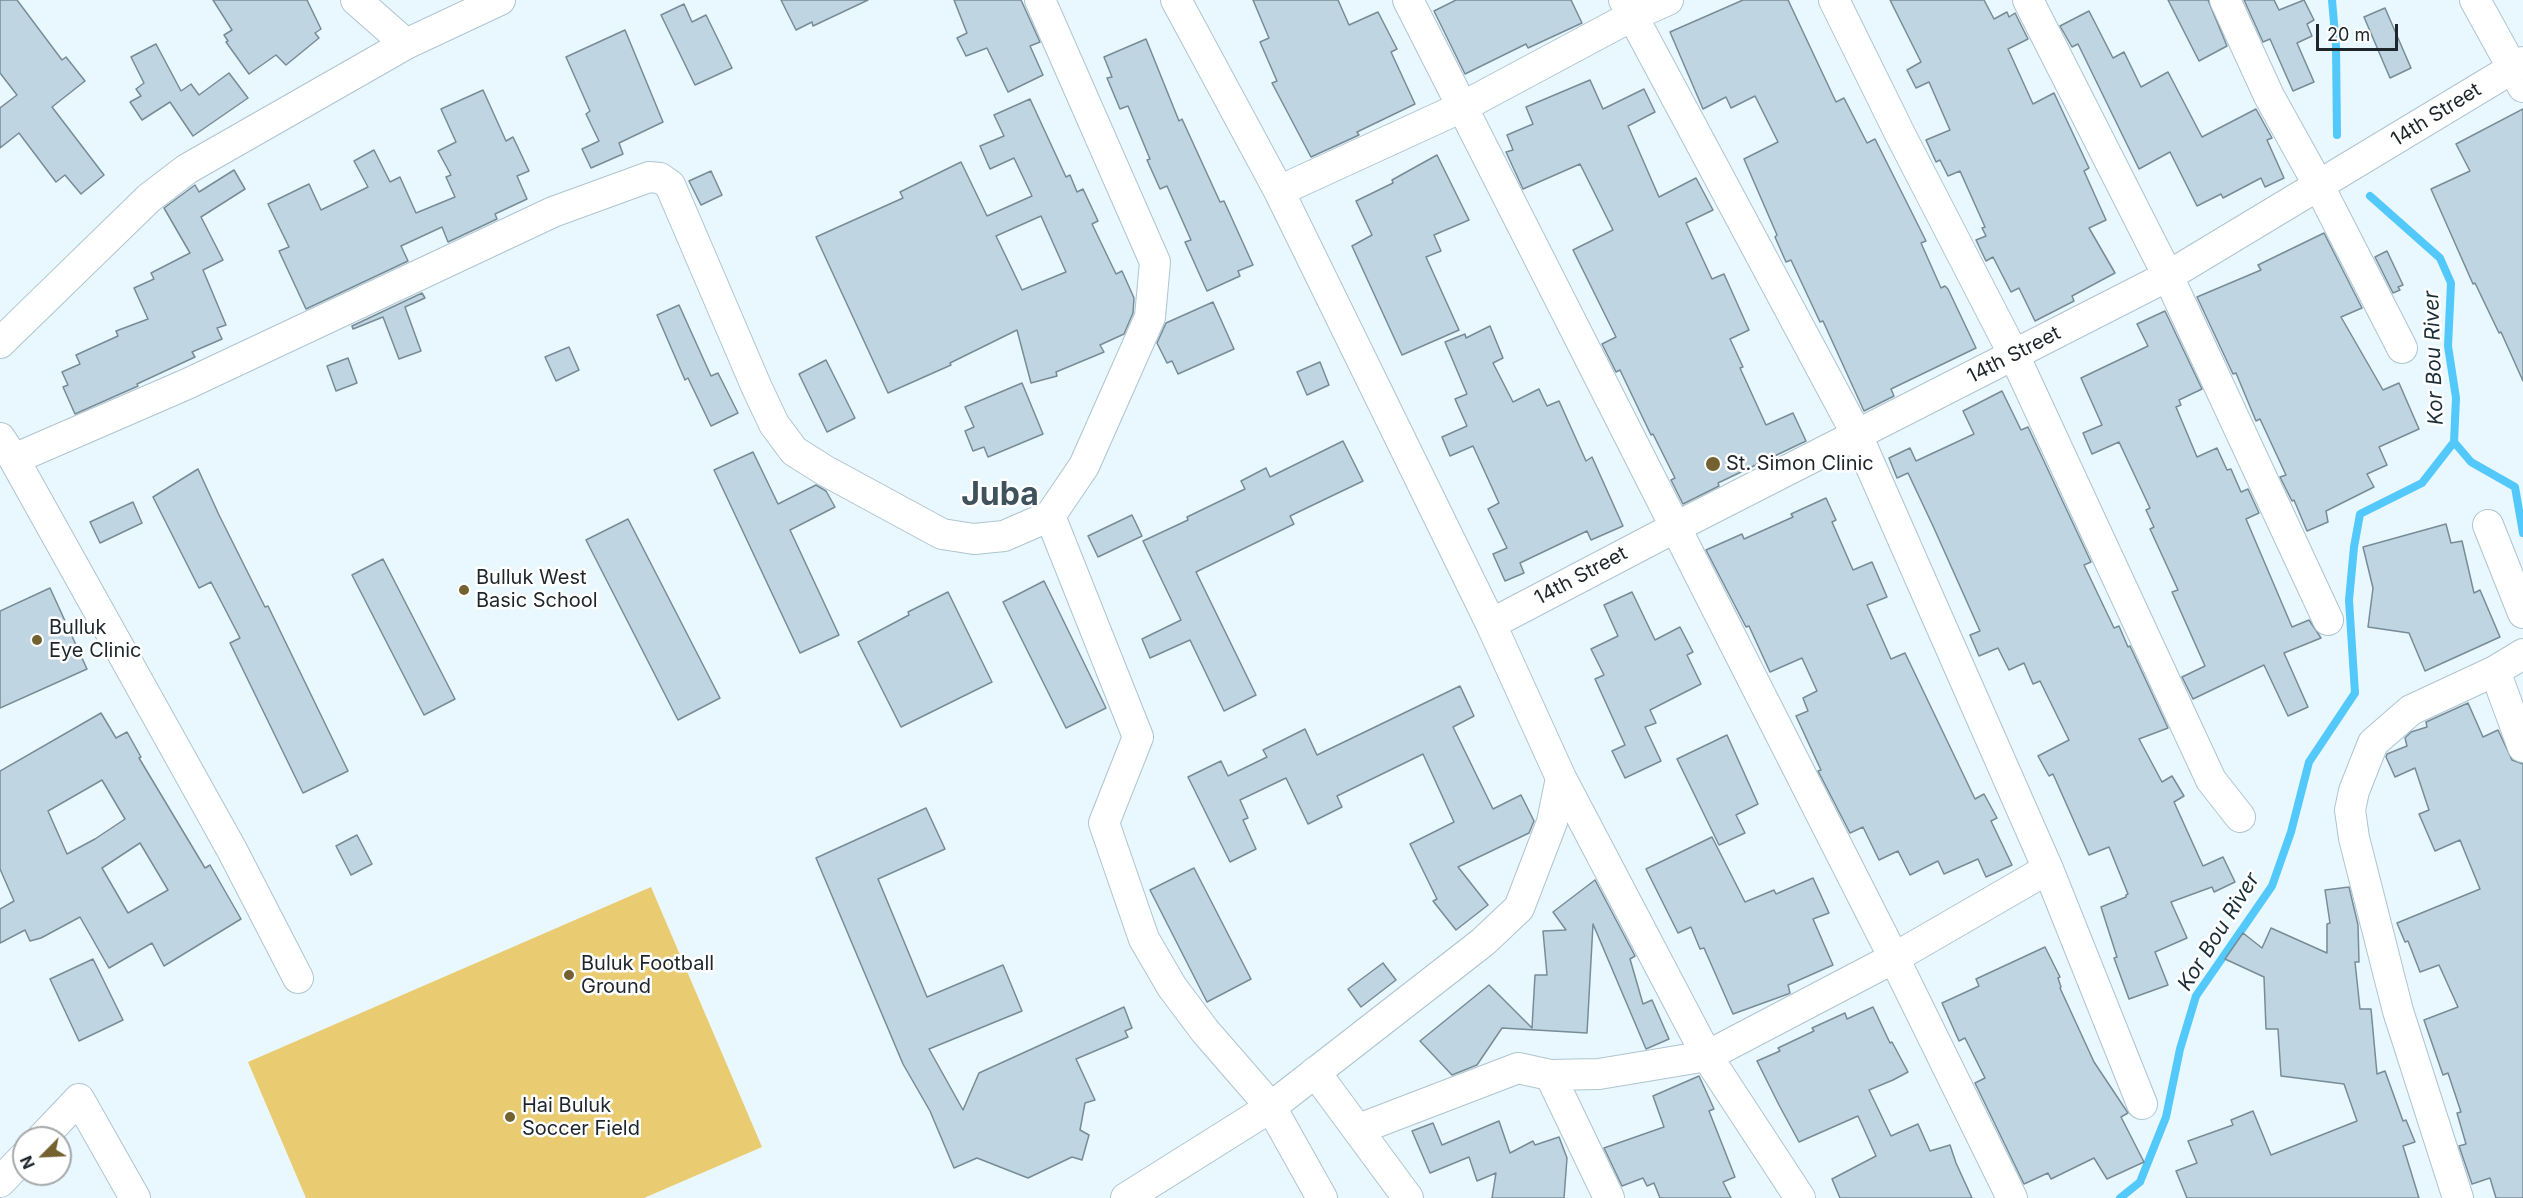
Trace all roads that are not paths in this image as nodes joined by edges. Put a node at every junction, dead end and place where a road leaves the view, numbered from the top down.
1 (356, 0) edge
2 (500, 0) edge
3 (1040, 0) edge
4 (1176, 0) edge
5 (1408, 0) edge
6 (1668, 0) edge
7 (1834, 0) edge
8 (2028, 0) edge
9 (2224, 0) edge
10 (2475, 0) edge
11 (1628, 8) edge
12 (406, 44) junction
13 (2519, 72) edge
14 (1462, 107) junction
15 (2319, 186) junction
16 (1279, 191) junction
17 (2169, 276) junction
18 (0, 343) edge
19 (2402, 348) dead end
20 (2014, 355) junction
21 (1857, 435) junction
22 (7, 448) edge
23 (1050, 516) junction
24 (2488, 525) dead end
25 (1674, 528) junction
26 (2523, 613) edge
27 (2328, 620) dead end
28 (1491, 624) junction
29 (2523, 654) edge
30 (2495, 671) junction
31 (2523, 747) edge
32 (1561, 778) junction
33 (2240, 817) dead end
34 (2048, 869) junction
35 (1894, 958) junction
36 (298, 978) dead end
37 (1707, 1056) junction
38 (1315, 1072) junction
39 (1551, 1075) junction
40 (2142, 1104) dead end
41 (1271, 1107) junction
42 (53, 1126) edge
43 (1359, 1130) junction
44 (12, 1170) edge
45 (0, 1182) edge
46 (135, 1198) edge
47 (1126, 1198) edge
48 (1322, 1198) edge
49 (1408, 1198) edge
50 (1609, 1198) edge
51 (1800, 1198) edge
52 (2012, 1198) edge
53 (2458, 1198) edge

1 - 12 street
2 - 12 street
3 - 23 street
4 - 16 street
5 - 14 street
6 - 11 street
7 - 20 street
8 - 17 street
9 - 15 street
10 - 13 street
11 - 14 street
11 - 21 street
12 - 18 street
13 - 15 street, 14th Street
14 - 16 street
14 - 25 street
15 - 17 street, 14th Street
15 - 19 street
16 - 28 street
17 - 20 street, 14th Street
17 - 27 street
20 - 21 street, 14th Street
20 - 33 street
21 - 25 street, 14th Street
21 - 34 street
22 - 23 street
22 - 36 street
23 - 41 street
24 - 26 street
25 - 28 street, 14th Street
25 - 35 street
28 - 32 street
29 - 30 street
30 - 31 street
30 - 53 street
32 - 37 street
32 - 38 street
34 - 35 street
34 - 40 street
35 - 37 street
35 - 52 street
37 - 39 street
37 - 51 street
38 - 41 street
38 - 43 street
39 - 43 street
39 - 50 street
41 - 47 street
41 - 48 street
42 - 46 street
43 - 49 street
44 - 45 street

